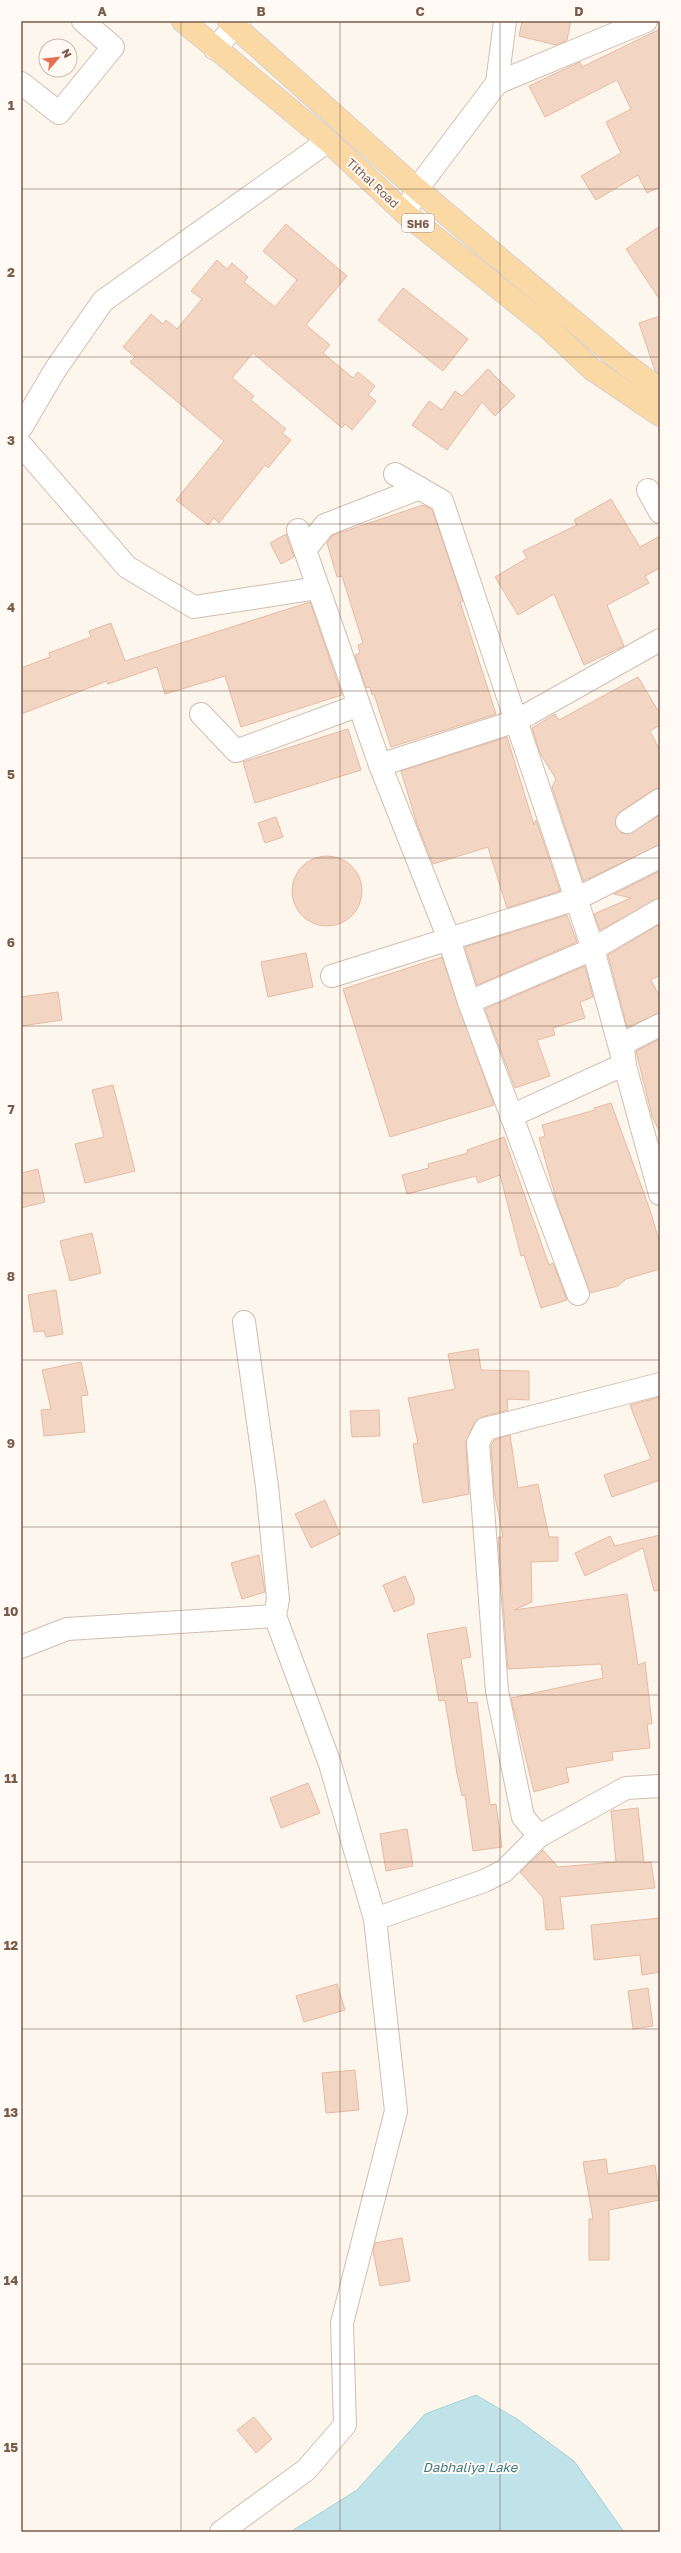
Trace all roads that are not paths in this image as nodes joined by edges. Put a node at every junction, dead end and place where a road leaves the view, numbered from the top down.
1 (83, 21) edge
2 (184, 21) edge
3 (505, 21) edge
4 (646, 21) edge
5 (234, 23) edge
6 (215, 49) junction
7 (21, 83) edge
8 (497, 83) junction
9 (328, 142) junction
10 (417, 189) junction
11 (406, 214) junction
12 (660, 390) edge
13 (660, 415) edge
14 (21, 428) edge
15 (21, 445) edge
16 (395, 474) dead end
17 (420, 488) junction
18 (648, 490) dead end
19 (660, 512) edge
20 (318, 588) junction
21 (660, 640) edge
22 (359, 705) junction
23 (201, 714) dead end
24 (516, 721) junction
25 (380, 765) junction
26 (660, 800) edge
27 (627, 822) dead end
28 (660, 857) edge
29 (576, 899) junction
30 (660, 910) edge
31 (449, 940) junction
32 (593, 949) junction
33 (332, 976) dead end
34 (469, 1002) junction
35 (660, 1025) edge
36 (625, 1064) junction
37 (511, 1116) junction
38 (660, 1194) edge
39 (578, 1294) dead end
40 (244, 1322) dead end
41 (660, 1384) edge
42 (275, 1616) junction
43 (21, 1648) edge
44 (660, 1786) edge
45 (538, 1836) junction
46 (375, 1919) junction
47 (221, 2532) edge

1 - 7 street
2 - 6 main road, Tithal Road / SH6
3 - 8 street
4 - 8 street
5 - 6 street
5 - 10 main road
6 - 9 main road, Tithal Road / SH6
8 - 10 street
9 - 11 main road, Tithal Road / SH6
9 - 14 street
10 - 11 street
10 - 12 main road
11 - 13 main road, Tithal Road / SH6
15 - 20 street
16 - 17 street
17 - 20 street
17 - 24 street
18 - 19 street
20 - 22 street
21 - 24 street
22 - 23 street
22 - 25 street
24 - 25 street
24 - 29 street
25 - 31 street
26 - 27 street
28 - 29 street
29 - 31 street
29 - 32 street
30 - 32 street
31 - 33 street
31 - 34 street
32 - 34 street
32 - 36 street
34 - 37 street
35 - 36 street
36 - 37 street
36 - 38 street
37 - 39 street
40 - 42 street
41 - 45 street
42 - 43 street
42 - 46 street
44 - 45 street
45 - 46 street
46 - 47 street

